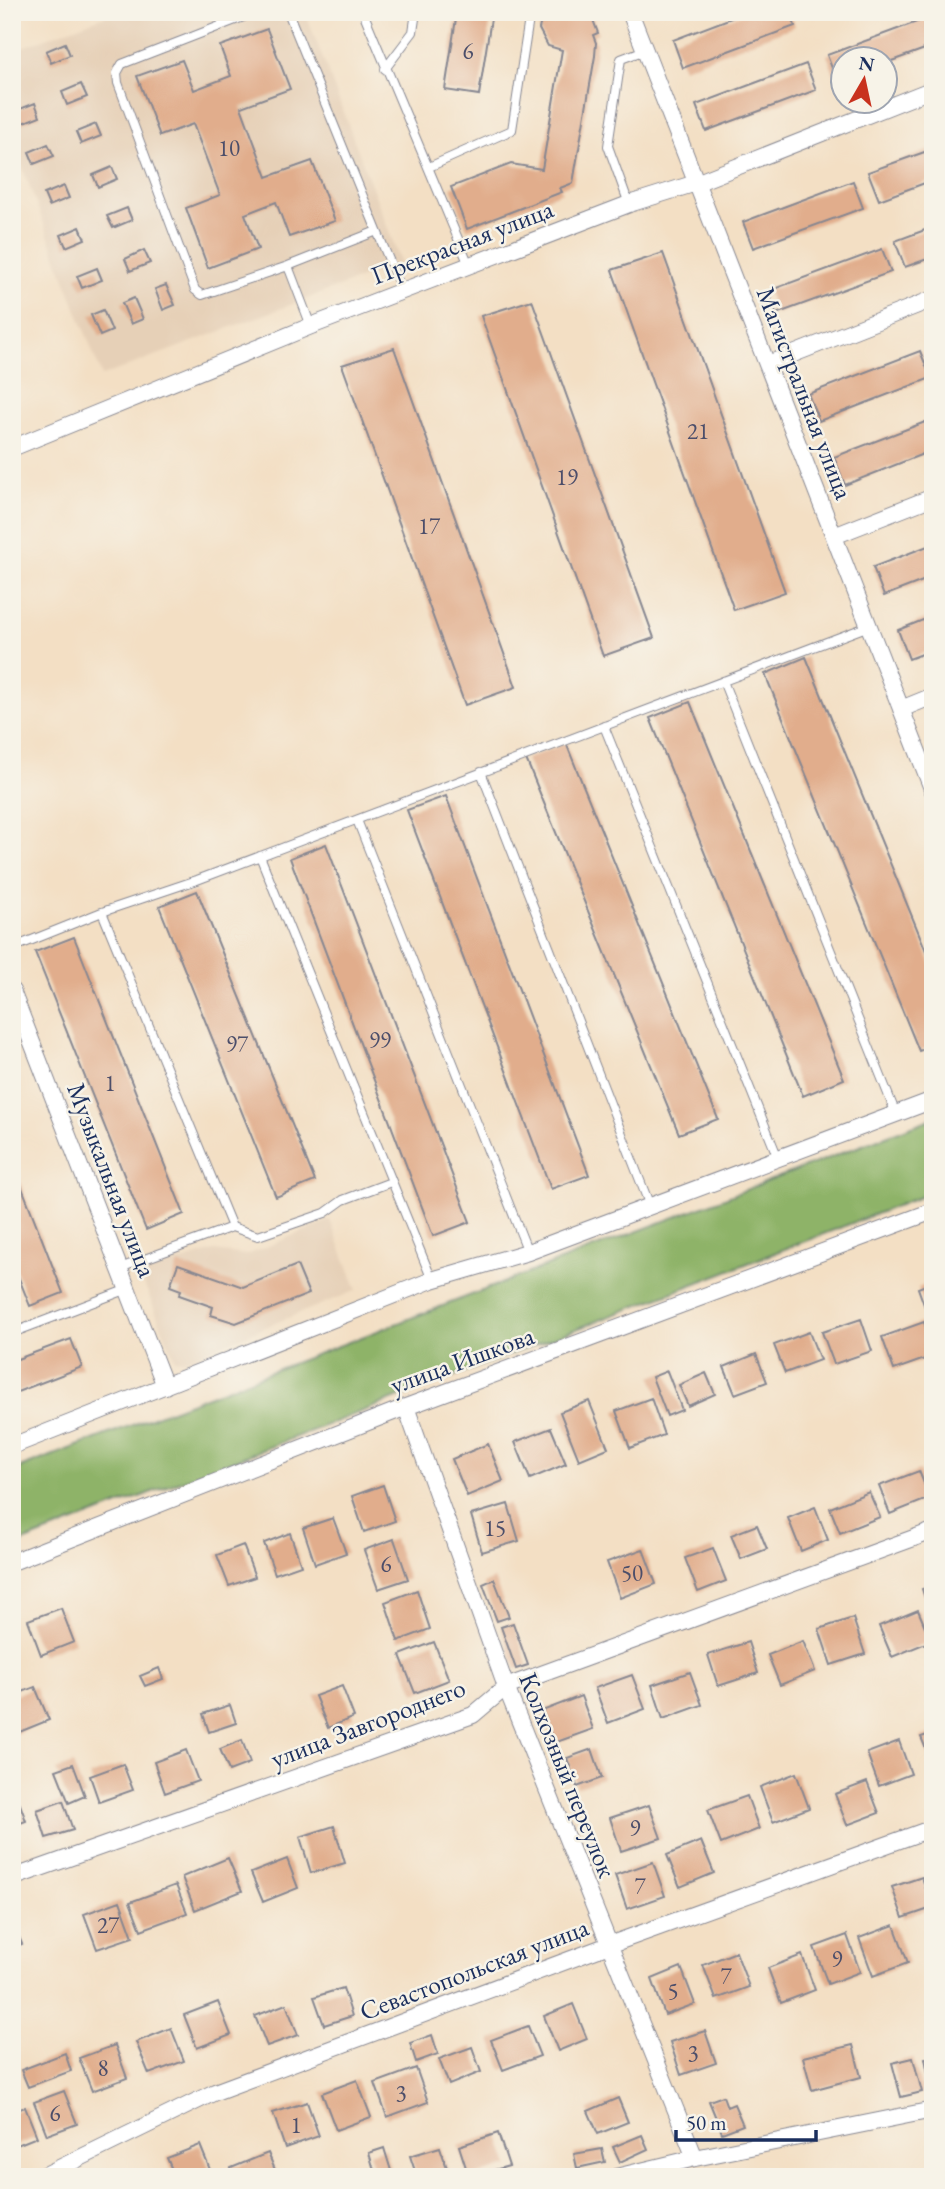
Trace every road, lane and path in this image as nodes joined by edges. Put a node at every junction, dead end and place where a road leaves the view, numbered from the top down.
1 (256, 12) edge
2 (288, 12) edge
3 (363, 12) edge
4 (416, 12) edge
5 (530, 12) edge
6 (630, 12) edge
7 (645, 50) junction
8 (385, 69) junction
9 (933, 89) edge
10 (429, 167) junction
11 (696, 183) junction
12 (629, 204) junction
13 (377, 231) junction
14 (469, 265) junction
15 (288, 266) junction
16 (402, 291) junction
17 (933, 299) edge
18 (312, 326) junction
19 (768, 364) junction
20 (12, 448) edge
21 (933, 497) edge
22 (834, 537) junction
23 (869, 626) junction
24 (723, 681) junction
25 (933, 696) edge
26 (901, 709) junction
27 (604, 726) junction
28 (481, 772) junction
29 (933, 791) edge
30 (357, 820) junction
31 (260, 856) junction
32 (102, 912) junction
33 (12, 948) edge
34 (12, 991) edge
35 (933, 1100) edge
36 (896, 1114) junction
37 (778, 1158) junction
38 (391, 1182) junction
39 (650, 1206) junction
40 (933, 1211) edge
41 (232, 1227) junction
42 (528, 1252) junction
43 (120, 1268) junction
44 (432, 1280) junction
45 (128, 1289) junction
46 (12, 1333) edge
47 (165, 1386) junction
48 (406, 1407) junction
49 (12, 1446) edge
50 (933, 1531) edge
51 (12, 1562) edge
52 (506, 1687) junction
53 (933, 1828) edge
54 (12, 1878) edge
55 (609, 1945) junction
56 (933, 2110) edge
57 (695, 2158) junction
58 (41, 2177) edge
59 (616, 2177) edge

1 - 15 lane
2 - 13 lane
3 - 8 lane
4 - 8 lane
5 - 10 lane
6 - 7 street, Магистральная улица
7 - 11 street, Магистральная улица
7 - 12 lane
8 - 10 lane
9 - 11 street, Прекрасная улица
10 - 14 lane
11 - 12 street, Прекрасная улица
11 - 19 street, Магистральная улица
12 - 14 street, Прекрасная улица
13 - 15 lane
13 - 16 lane
14 - 16 street, Прекрасная улица
15 - 18 lane
16 - 18 street, Прекрасная улица
17 - 19 street
18 - 20 street, Прекрасная улица
19 - 22 street, Магистральная улица
21 - 22 street
22 - 23 street, Магистральная улица
23 - 24 lane
23 - 26 street, Магистральная улица
24 - 27 lane
24 - 36 lane
25 - 26 street
26 - 29 street, Магистральная улица
27 - 28 lane
27 - 37 lane
28 - 30 lane
28 - 39 lane
30 - 31 lane
30 - 42 lane
31 - 32 lane
31 - 38 lane
32 - 33 lane
32 - 41 lane
34 - 43 street, Музыкальная улица
35 - 36 street
36 - 37 street
37 - 39 street
38 - 41 lane
38 - 44 lane
39 - 42 street
40 - 48 street, улица Ишкова
41 - 43 lane
42 - 44 street
43 - 45 street, Музыкальная улица
44 - 47 street
45 - 46 lane
45 - 47 street, Музыкальная улица
47 - 49 street
48 - 51 street, улица Ишкова
48 - 52 street, Колхозный переулок
50 - 52 street, улица Завгороднего
52 - 54 street, улица Завгороднего
52 - 55 street, Колхозный переулок
53 - 55 street, Севастопольская улица
55 - 57 street, Колхозный переулок
55 - 58 street, Севастопольская улица
56 - 57 street
57 - 59 street

